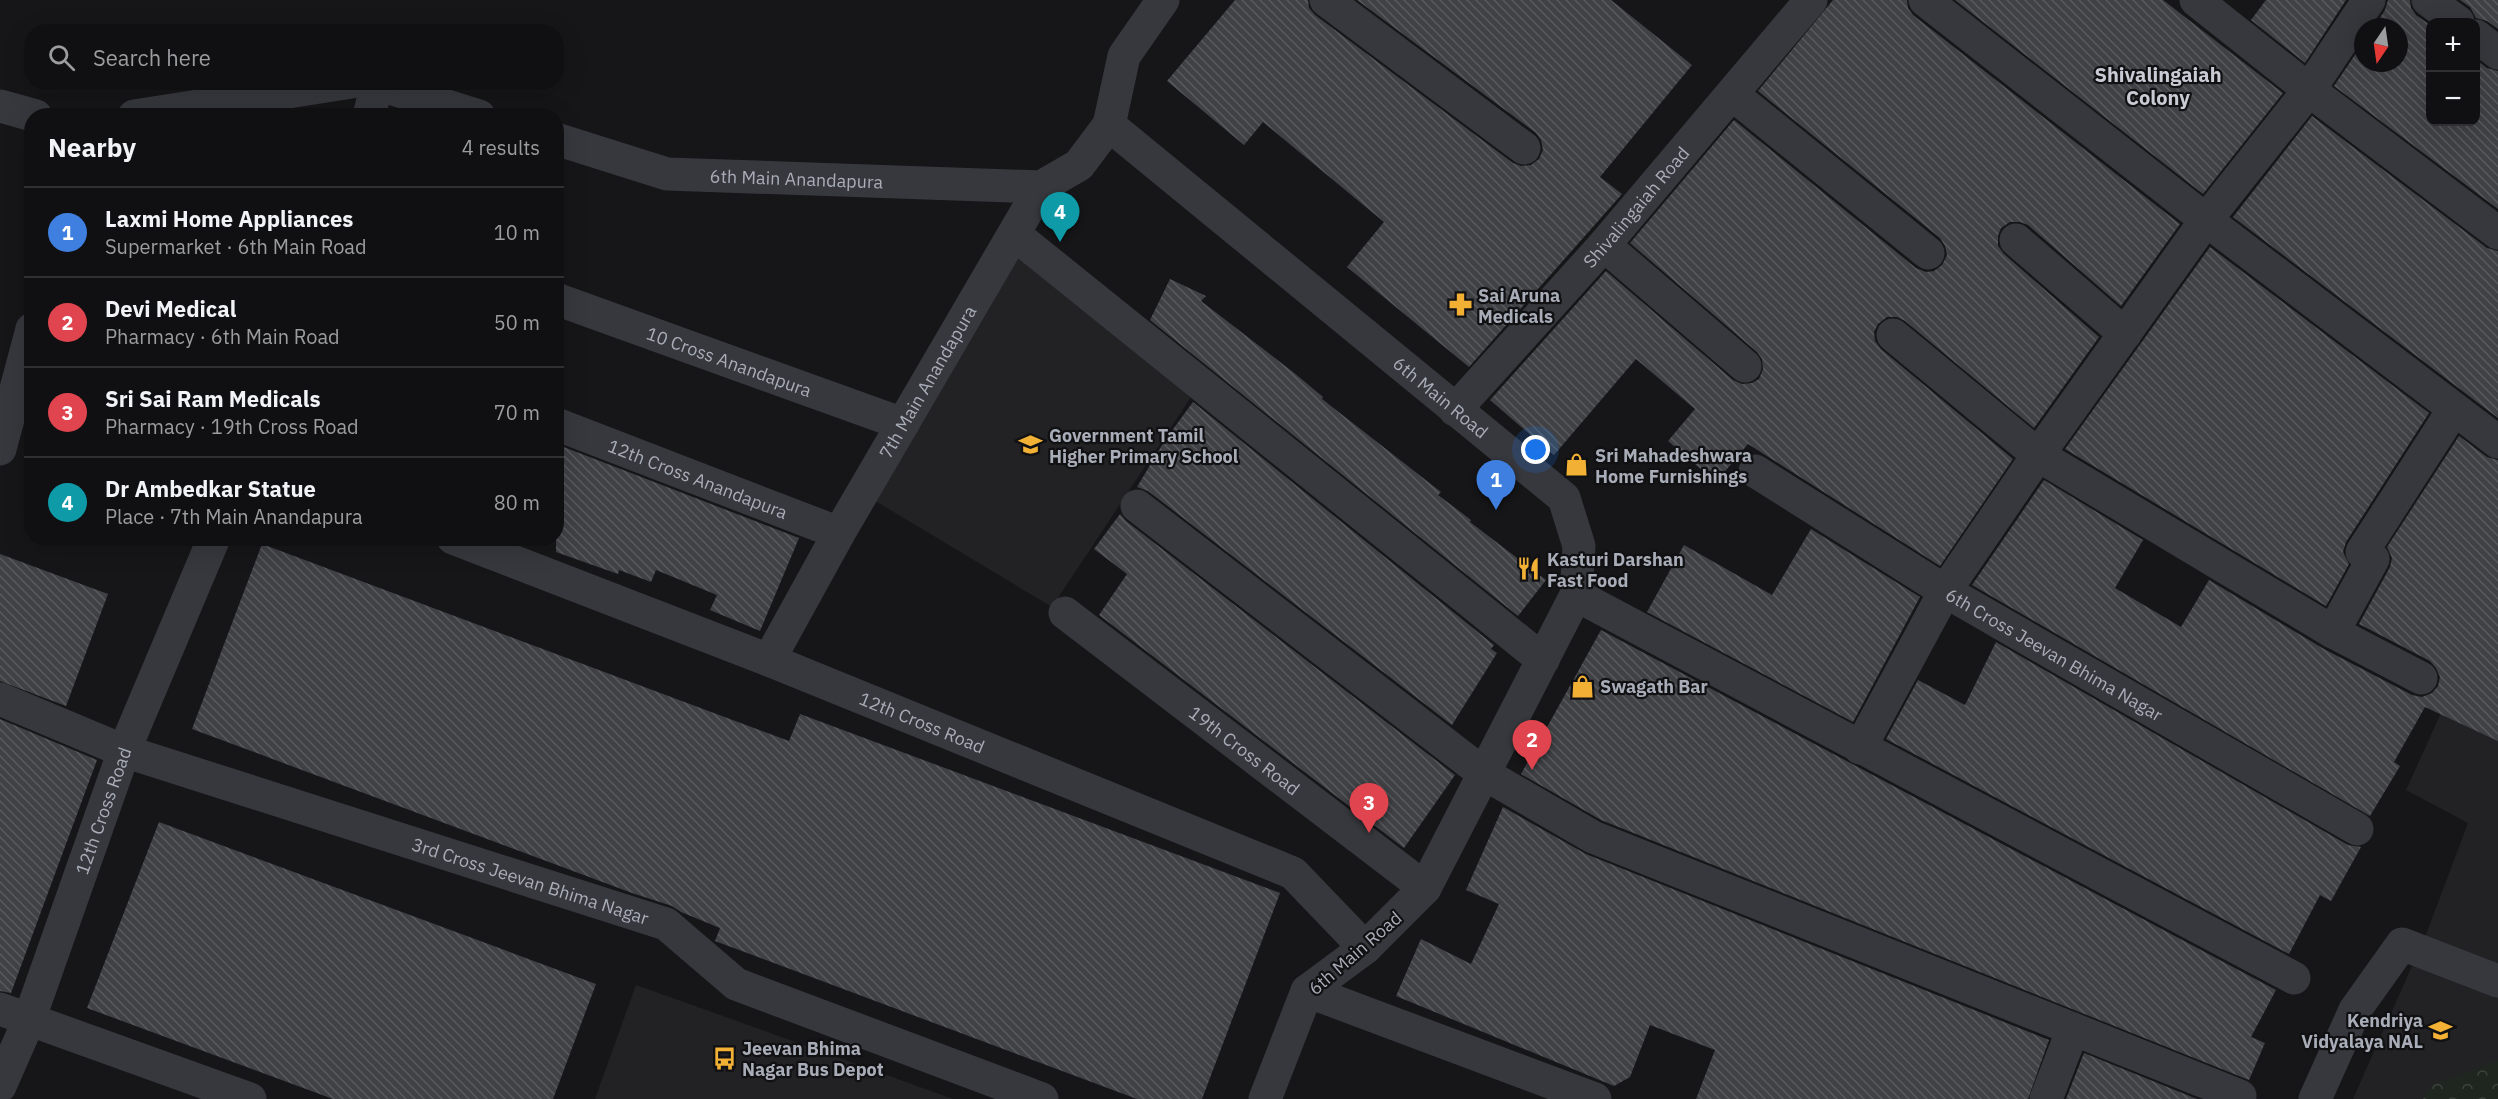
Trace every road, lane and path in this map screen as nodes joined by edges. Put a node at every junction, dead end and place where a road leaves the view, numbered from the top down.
1 (1163, 0) edge
2 (1326, 0) edge
3 (1811, 0) edge
4 (1925, 0) edge
5 (2196, 0) edge
6 (2369, 0) edge
7 (2428, 0) edge
8 (2453, 18) edge
9 (2480, 39) edge
10 (2498, 52) edge
11 (328, 90) edge
12 (365, 90) edge
13 (388, 90) edge
14 (2309, 90) junction
15 (1732, 94) junction
16 (0, 106) edge
17 (247, 106) edge
18 (224, 108) edge
19 (368, 108) edge
20 (451, 108) edge
21 (24, 113) edge
22 (1109, 125) junction
23 (564, 142) edge
24 (1524, 148) dead end
25 (1041, 187) junction
26 (2206, 220) junction
27 (2498, 233) edge
28 (1014, 234) junction
29 (2016, 240) dead end
30 (1604, 245) junction
31 (1928, 254) dead end
32 (564, 302) edge
33 (2125, 334) junction
34 (1893, 335) dead end
35 (24, 359) edge
36 (1745, 366) dead end
37 (2454, 409) junction
38 (1455, 410) junction
39 (903, 424) junction
40 (564, 426) edge
41 (2498, 442) edge
42 (0, 449) edge
43 (2038, 455) junction
44 (1755, 471) dead end
45 (1137, 506) dead end
46 (839, 533) junction
47 (211, 546) edge
48 (474, 546) edge
49 (1946, 591) junction
50 (1576, 595) junction
51 (1065, 613) dead end
52 (2333, 632) junction
53 (768, 660) junction
54 (1543, 660) junction
55 (2421, 678) dead end
56 (0, 699) edge
57 (1860, 748) junction
58 (124, 751) junction
59 (1483, 774) junction
60 (2357, 829) dead end
61 (1425, 888) junction
62 (1365, 948) junction
63 (2294, 978) dead end
64 (2498, 981) edge
65 (1307, 991) junction
66 (15, 1015) edge
67 (2073, 1029) junction
68 (0, 1086) edge
69 (2240, 1096) dead end
70 (250, 1099) edge
71 (1042, 1099) edge
72 (1265, 1099) edge
73 (1595, 1099) edge
74 (2046, 1099) edge
75 (2315, 1099) edge

1 - 22 street
2 - 24 street
3 - 15 street, Shivalingaiah Road
4 - 26 street
5 - 14 street
6 - 14 street
7 - 8 street
9 - 10 street
11 - 17 street
12 - 19 street
13 - 20 street
14 - 26 street
14 - 27 street
15 - 30 street, Shivalingaiah Road
15 - 31 street
16 - 21 street
17 - 18 street
22 - 25 street
22 - 38 street, 6th Main Road
23 - 25 street, 6th Main Anandapura
25 - 28 street, 7th Main Anandapura
26 - 33 street
26 - 37 street
28 - 39 street, 7th Main Anandapura
28 - 54 street
29 - 33 street
30 - 36 street
30 - 38 street, Shivalingaiah Road
32 - 39 street, 10 Cross Anandapura
33 - 43 street
34 - 43 street
35 - 42 street
37 - 41 street
37 - 52 street
38 - 50 street, 6th Main Road
39 - 46 street, 7th Main Anandapura
40 - 46 street, 12th Cross Anandapura
43 - 49 street
43 - 52 street
44 - 49 street, 6th Cross Jeevan Bhima Nagar
45 - 59 street
46 - 53 street, 7th Main Anandapura
47 - 58 street, 12th Cross Road
48 - 53 street, 12th Cross Road
49 - 57 street
49 - 60 street, 6th Cross Jeevan Bhima Nagar
50 - 54 street, 6th Main Road
50 - 57 street
51 - 61 street, 19th Cross Road
52 - 55 street
53 - 62 street, 12th Cross Road
54 - 59 street, 6th Main Road
56 - 58 street, 3rd Cross Jeevan Bhima Nagar
57 - 63 street
58 - 66 street, 12th Cross Road
58 - 71 street, 3rd Cross Jeevan Bhima Nagar
59 - 61 street, 6th Main Road
59 - 67 street
61 - 62 street, 6th Main Road
62 - 65 street, 6th Main Road
64 - 75 street
65 - 72 street, 6th Main Road
65 - 73 street
66 - 68 street, 12th Cross Road
66 - 70 street
67 - 69 street
67 - 74 street

